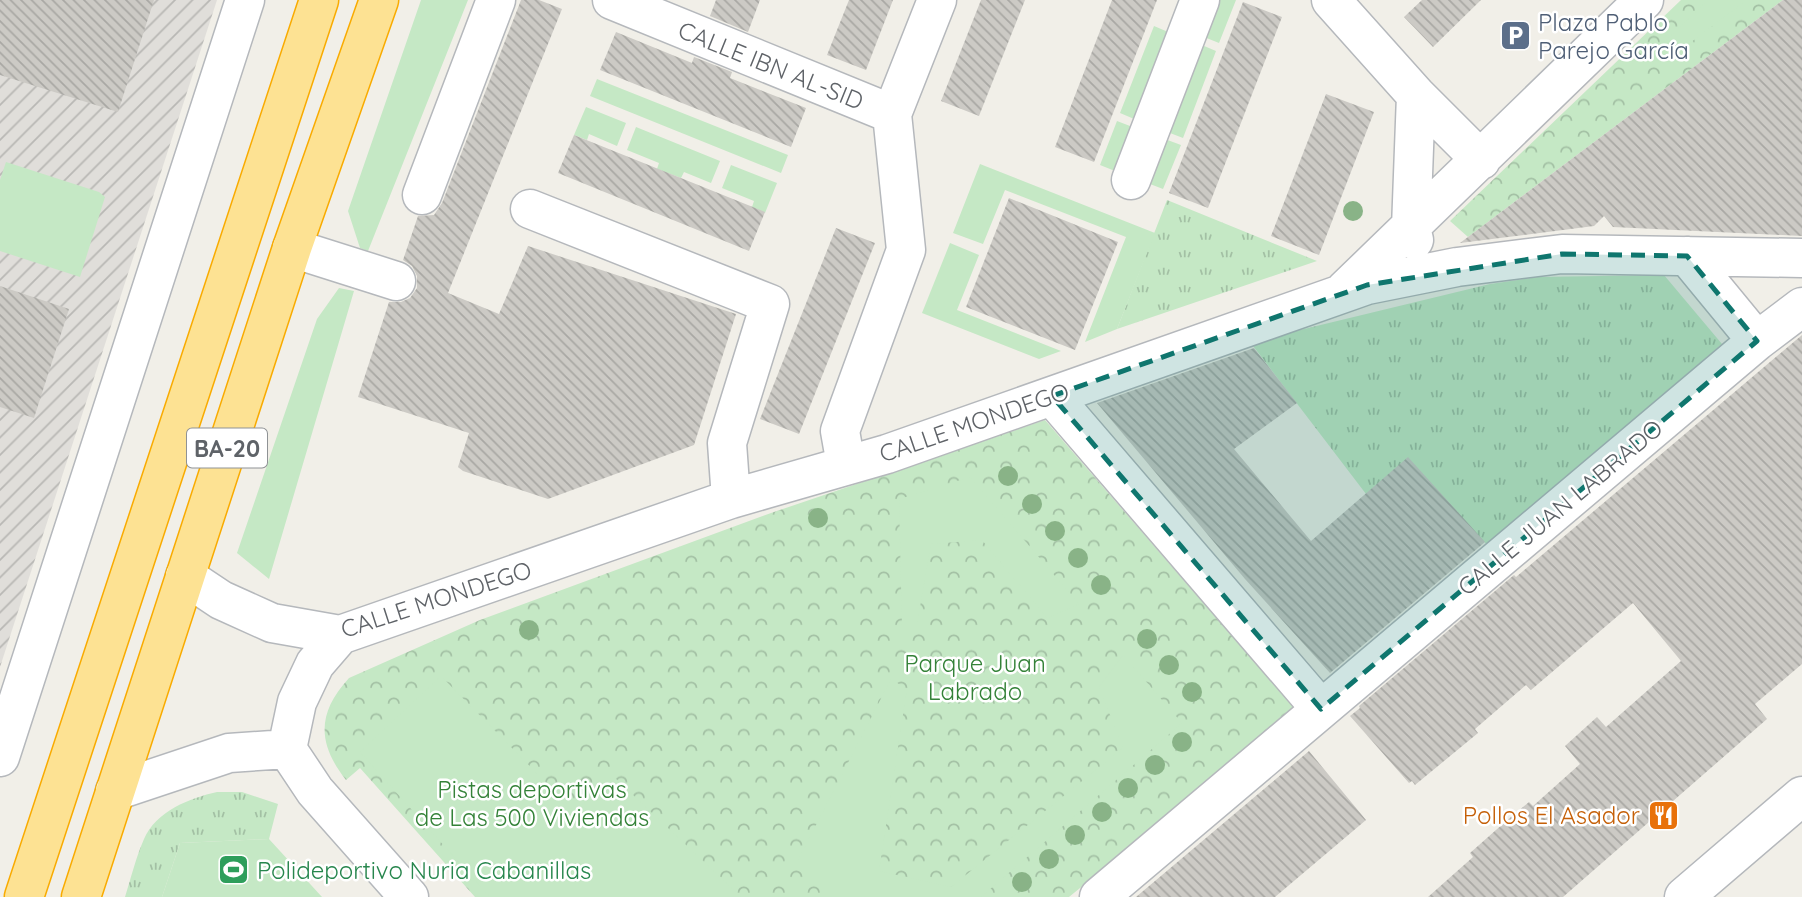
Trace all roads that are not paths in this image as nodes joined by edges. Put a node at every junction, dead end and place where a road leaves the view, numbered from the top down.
1 (245, 0) edge
2 (319, 0) edge
3 (379, 0) edge
4 (496, 0) edge
5 (612, 0) edge
6 (937, 0) edge
7 (1200, 0) edge
8 (1331, 0) edge
9 (1644, 0) edge
10 (668, 11) edge
11 (1416, 95) junction
12 (892, 114) junction
13 (1481, 160) junction
14 (1131, 180) dead end
15 (422, 195) dead end
16 (530, 209) dead end
17 (1411, 228) junction
18 (292, 248) junction
19 (1687, 256) junction
20 (1802, 258) edge
21 (1420, 273) junction
22 (396, 281) dead end
23 (1341, 294) junction
24 (1802, 307) edge
25 (1757, 341) junction
26 (1052, 396) junction
27 (850, 464) junction
28 (731, 499) junction
29 (186, 576) junction
30 (272, 623) junction
31 (340, 635) junction
32 (10, 696) edge
33 (297, 702) junction
34 (1321, 709) junction
35 (287, 749) junction
36 (0, 757) edge
37 (115, 791) junction
38 (1802, 796) edge
39 (24, 897) edge
40 (81, 897) edge
41 (409, 897) edge
42 (1098, 897) edge
43 (1684, 897) edge

1 - 32 street
2 - 39 highway, BA-20
3 - 18 highway, BA-20
4 - 15 street
5 - 10 street, CALLE IBN AL-SID
6 - 12 street
7 - 14 street
8 - 11 street
9 - 13 street
10 - 12 street, CALLE IBN AL-SID
11 - 13 street
11 - 17 street
12 - 27 street
13 - 17 street
16 - 28 street
17 - 21 street
17 - 23 street
18 - 22 street
18 - 29 highway, BA-20
19 - 20 street, CALLE MONDEGO
19 - 21 street, CALLE MONDEGO
19 - 25 street
21 - 23 street, CALLE MONDEGO
23 - 26 street, CALLE MONDEGO
24 - 25 street, CALLE JUAN LABRADO
25 - 34 street, CALLE JUAN LABRADO
26 - 27 street, CALLE MONDEGO
26 - 34 street
27 - 28 street, CALLE MONDEGO
28 - 31 street, CALLE MONDEGO
29 - 30 street, CALLE MONDEGO
29 - 37 highway, BA-20
30 - 31 street, CALLE MONDEGO
30 - 33 street
31 - 33 street
32 - 36 street
33 - 35 street
34 - 42 street, CALLE JUAN LABRADO
35 - 37 street
35 - 41 street
37 - 40 highway, BA-20
38 - 43 street

